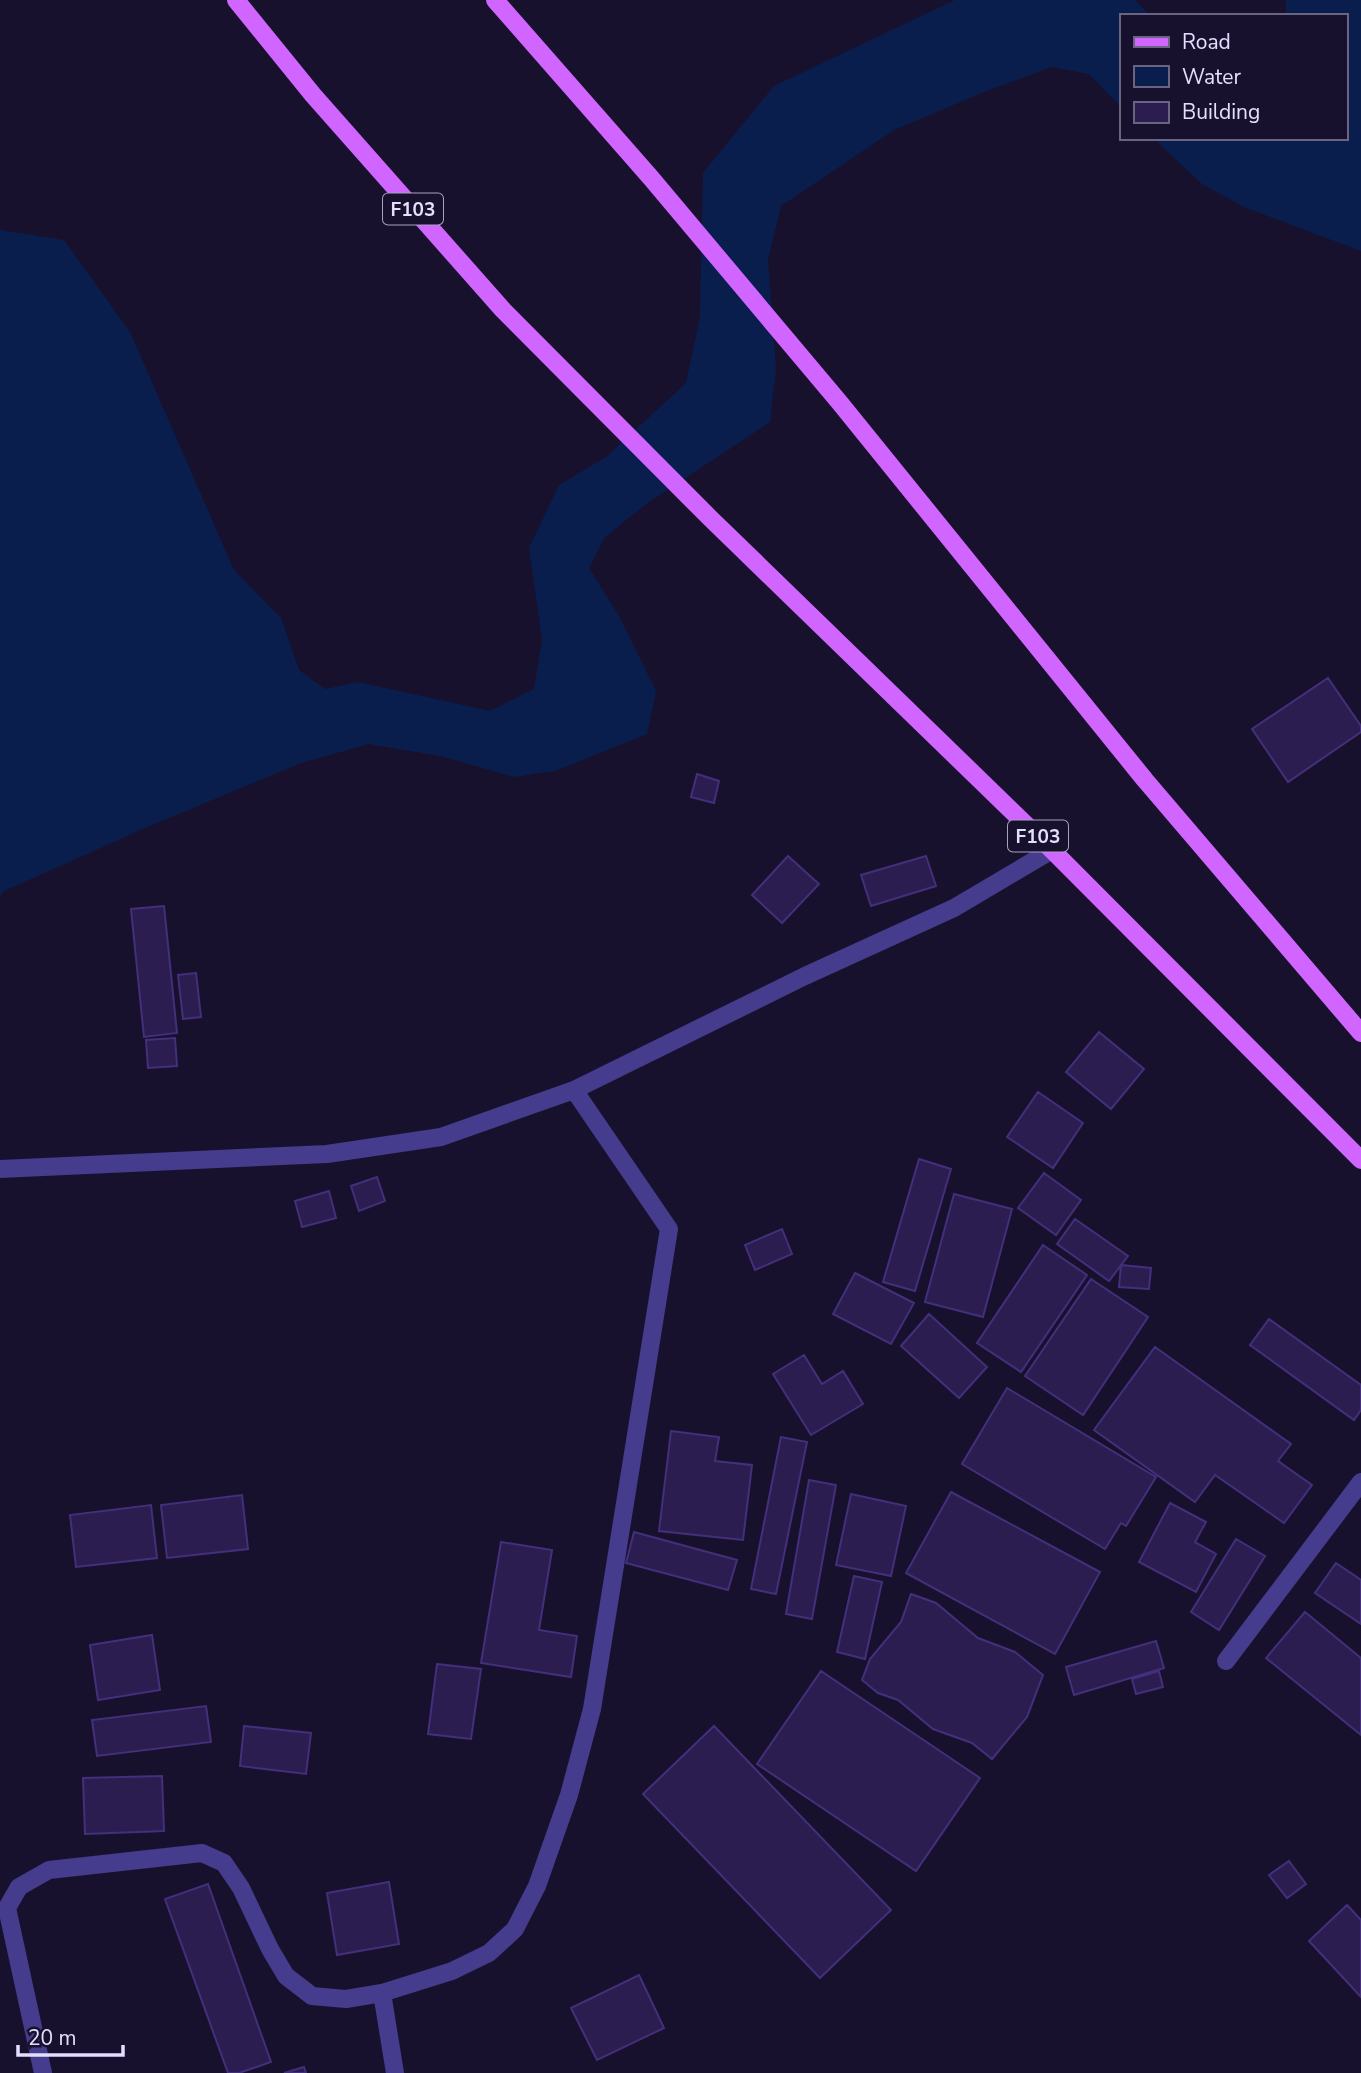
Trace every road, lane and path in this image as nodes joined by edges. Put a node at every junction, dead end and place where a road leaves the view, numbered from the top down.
1 (236, 0) edge
2 (495, 0) edge
3 (1052, 850) junction
4 (1361, 1033) edge
5 (575, 1090) junction
6 (1361, 1160) edge
7 (0, 1169) edge
8 (1361, 1482) edge
9 (1226, 1661) dead end
10 (382, 1993) junction
11 (43, 2073) edge
12 (395, 2073) edge

1 - 3 main road, F103
2 - 4 main road
3 - 5 street
3 - 6 main road, F103
5 - 7 street
5 - 10 street
8 - 9 street
10 - 11 street
10 - 12 street

